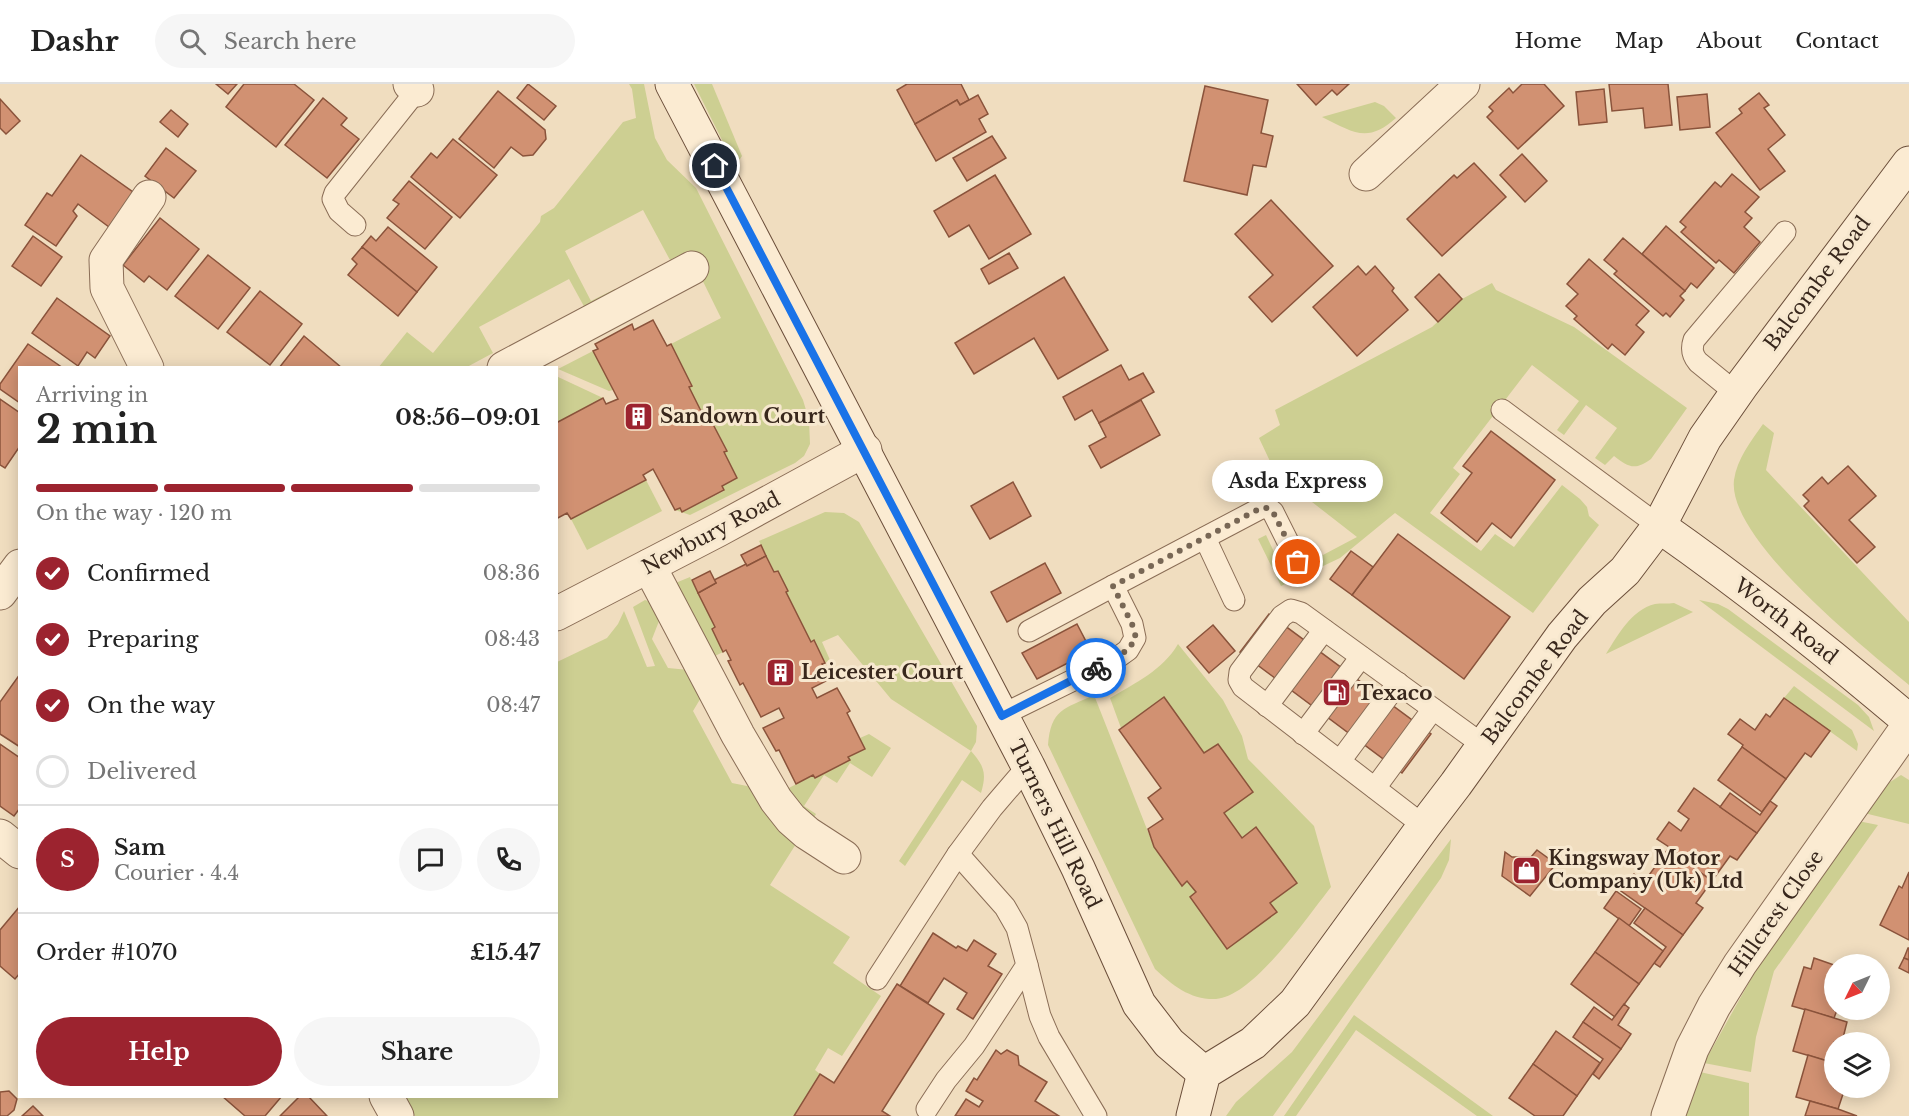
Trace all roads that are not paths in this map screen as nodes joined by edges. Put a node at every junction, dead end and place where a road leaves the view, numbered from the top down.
1 (672, 84) edge
2 (1463, 84) edge
3 (414, 87) edge
4 (1909, 163) edge
5 (1366, 174) dead end
6 (148, 197) dead end
7 (355, 225) dead end
8 (1785, 232) dead end
9 (692, 268) dead end
10 (146, 366) edge
11 (508, 366) edge
12 (1736, 393) junction
13 (1502, 410) dead end
14 (865, 450) junction
15 (1659, 526) junction
16 (1205, 538) junction
17 (1298, 562) dead end
18 (649, 566) junction
19 (18, 569) edge
20 (1113, 586) junction
21 (0, 593) edge
22 (1234, 600) dead end
23 (558, 608) edge
24 (1324, 630) junction
25 (1029, 631) dead end
26 (1361, 657) junction
27 (1398, 683) junction
28 (1267, 706) junction
29 (1433, 709) junction
30 (1002, 716) junction
31 (1909, 723) edge
32 (1303, 734) junction
33 (1483, 745) junction
34 (1340, 761) junction
35 (1028, 766) junction
36 (1375, 788) junction
37 (1424, 826) junction
38 (0, 836) edge
39 (18, 850) edge
40 (958, 854) junction
41 (844, 857) dead end
42 (1027, 965) junction
43 (877, 979) dead end
44 (1204, 1073) junction
45 (387, 1098) edge
46 (927, 1109) dead end
47 (397, 1116) edge
48 (1096, 1116) edge
49 (1193, 1116) edge
50 (1668, 1116) edge

1 - 14 street, Turners Hill Road
2 - 5 street
3 - 7 lane
4 - 12 street, Balcombe Road
6 - 10 street
8 - 12 lane
9 - 11 street
12 - 15 street, Balcombe Road
13 - 15 lane
14 - 18 street, Newbury Road
14 - 30 street, Turners Hill Road
15 - 31 street, Worth Road
15 - 33 street, Balcombe Road
16 - 17 lane
16 - 20 lane
16 - 22 lane
18 - 23 street, Newbury Road
18 - 41 street
19 - 21 street
20 - 25 lane
20 - 30 lane
24 - 26 lane
24 - 28 lane
24 - 28 lane
26 - 27 lane
26 - 32 lane
27 - 29 lane
27 - 34 lane
28 - 32 lane
29 - 33 lane
29 - 36 lane
30 - 35 street, Turners Hill Road
31 - 50 street, Hillcrest Close
32 - 34 lane
33 - 37 street, Balcombe Road
34 - 36 lane
35 - 40 lane
35 - 44 street, Turners Hill Road
36 - 37 lane
37 - 44 street, Balcombe Road
38 - 39 street
40 - 42 lane
40 - 43 lane
42 - 46 lane
42 - 48 lane
44 - 49 street
45 - 47 street

